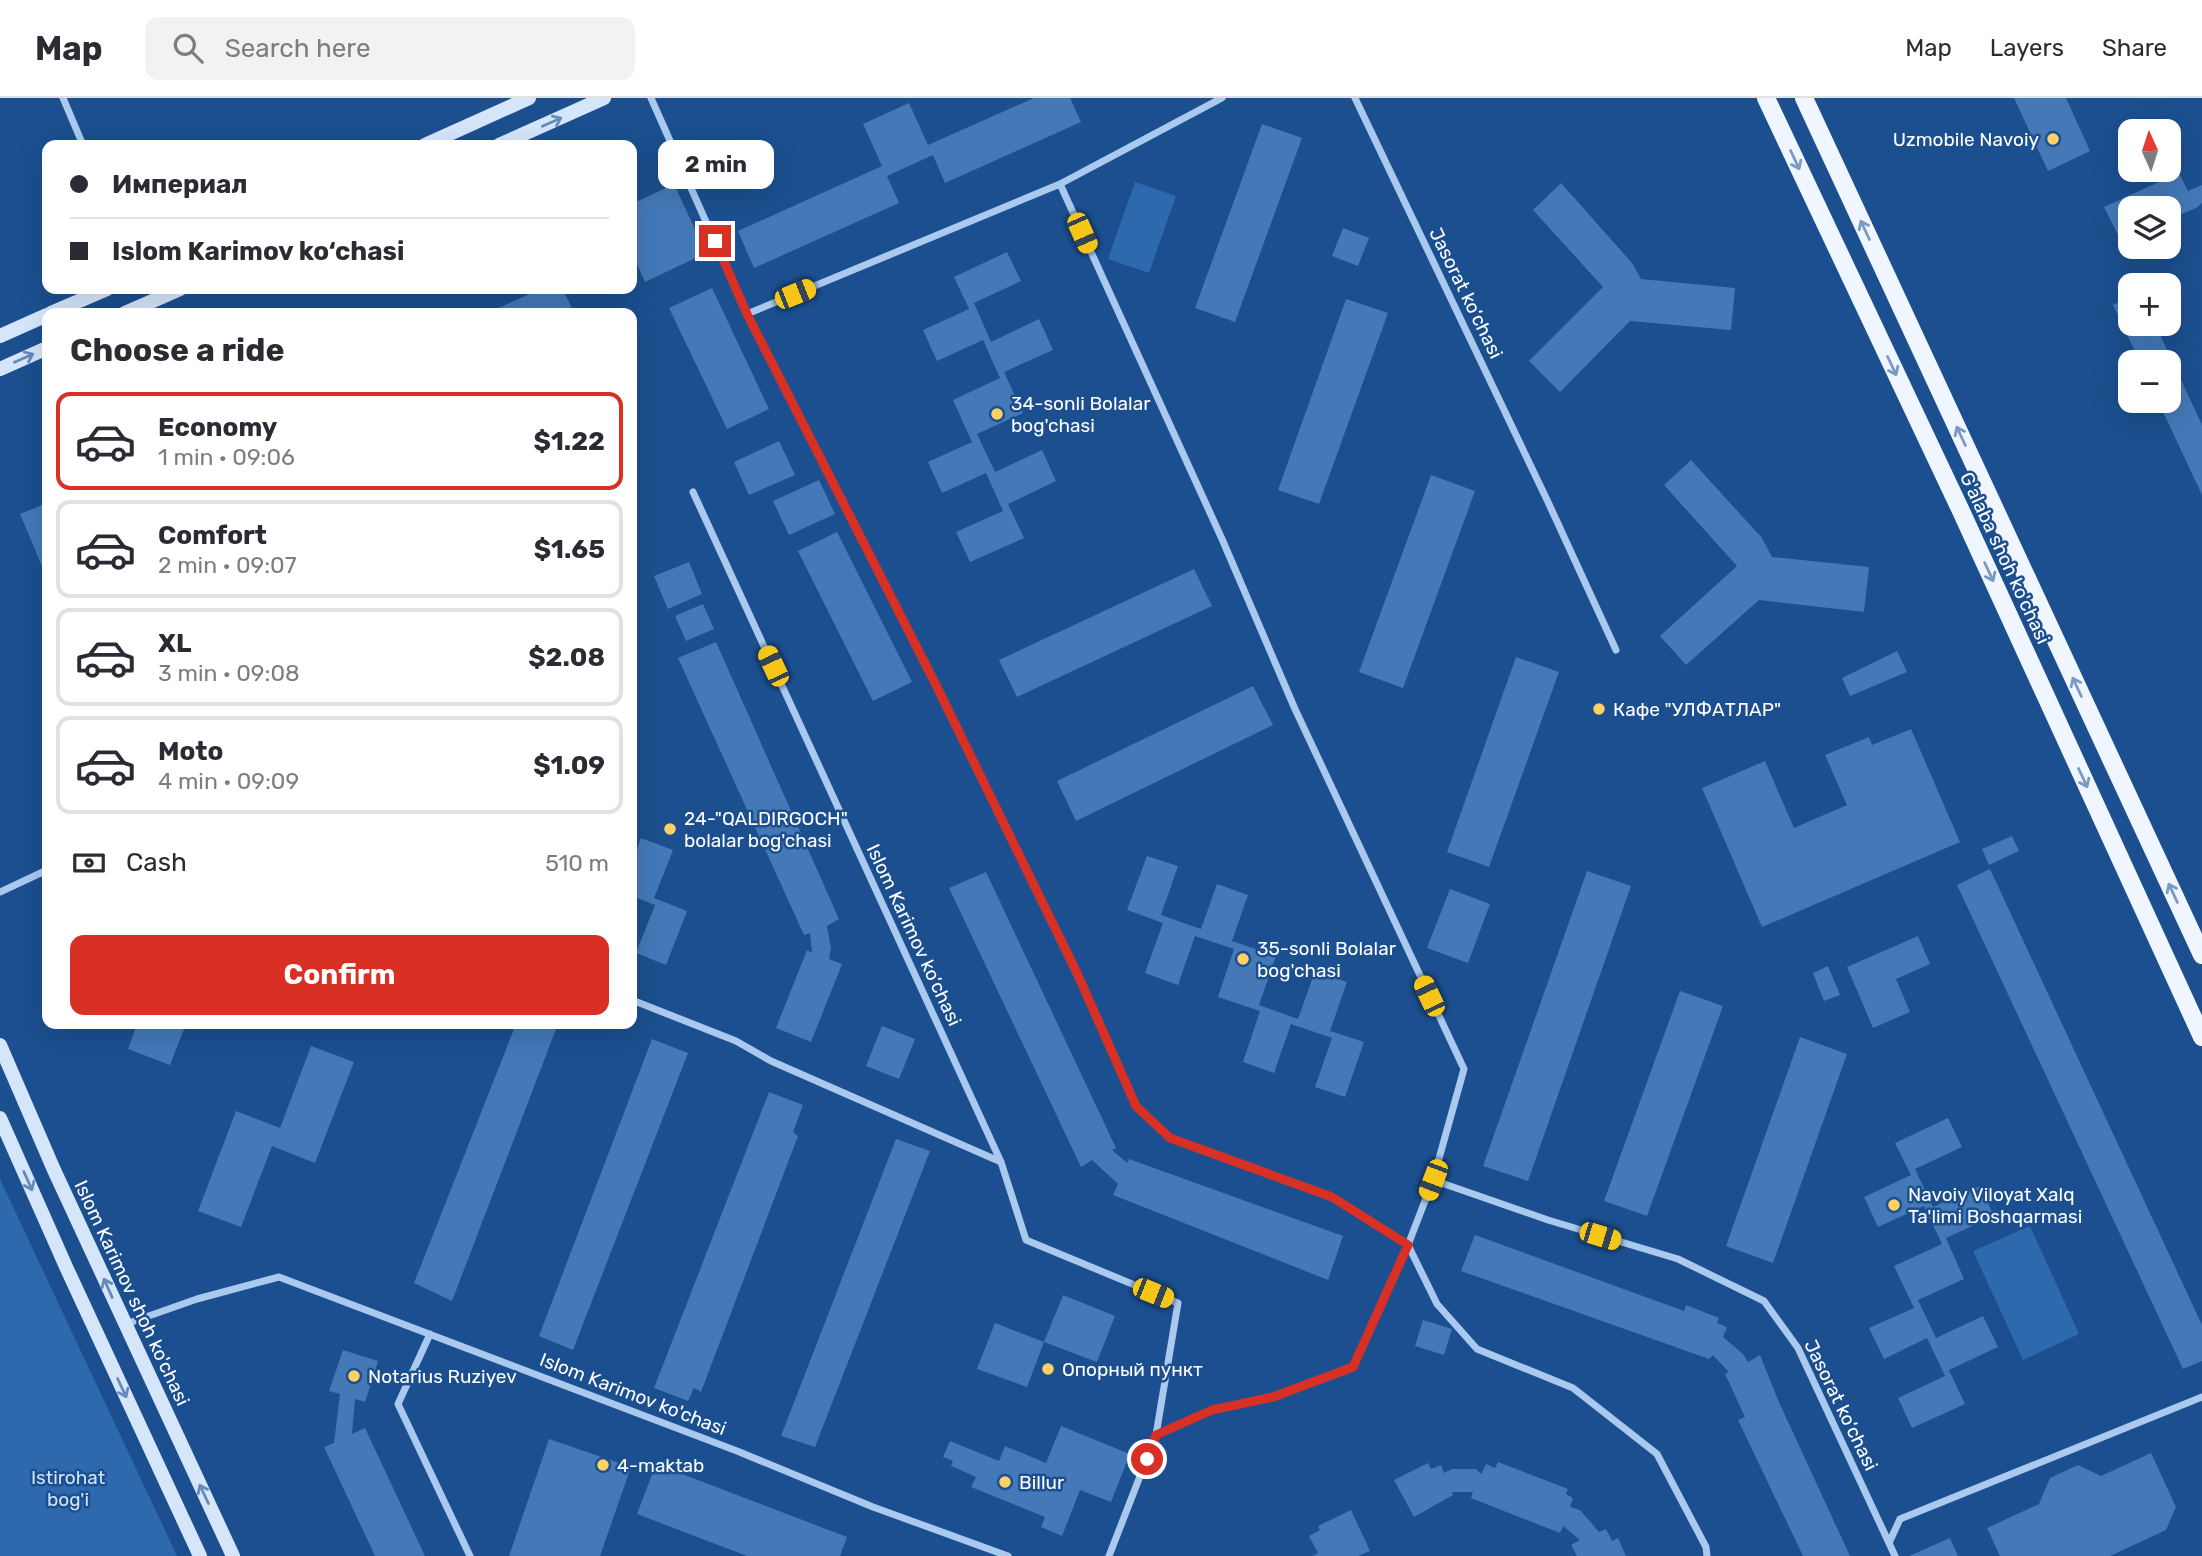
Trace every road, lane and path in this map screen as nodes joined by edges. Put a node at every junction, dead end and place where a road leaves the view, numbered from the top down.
1 (63, 98) edge
2 (529, 98) edge
3 (604, 98) edge
4 (651, 98) edge
5 (1222, 98) edge
6 (1355, 98) edge
7 (1766, 98) edge
8 (1804, 98) edge
9 (81, 140) edge
10 (436, 140) edge
11 (510, 140) edge
12 (1060, 184) junction
13 (95, 294) edge
14 (169, 294) edge
15 (63, 308) edge
16 (136, 308) edge
17 (747, 314) junction
18 (42, 317) edge
19 (0, 336) edge
20 (42, 350) edge
21 (0, 369) edge
22 (693, 492) dead end
23 (1616, 650) dead end
24 (42, 872) edge
25 (0, 892) edge
26 (2202, 955) edge
27 (637, 1002) edge
28 (2202, 1037) edge
29 (0, 1045) edge
30 (0, 1118) edge
31 (1001, 1162) junction
32 (1433, 1180) junction
33 (1408, 1245) junction
34 (125, 1324) junction
35 (430, 1334) junction
36 (2202, 1397) edge
37 (1156, 1435) junction
38 (1889, 1543) junction
39 (200, 1556) edge
40 (233, 1556) edge
41 (470, 1556) edge
42 (1008, 1556) edge
43 (1109, 1556) edge
44 (1706, 1556) edge
45 (1895, 1556) edge

1 - 9 street
2 - 10 main road
11 -> 3 main road
4 - 17 street
5 - 12 street
6 - 23 street, Jasorat ko‘chasi
7 -> 28 main road, G'alaba shoh ko'chasi
26 -> 8 main road, G'alaba shoh ko'chasi
12 - 17 street
12 - 32 street
13 - 15 main road
14 - 16 main road
17 - 33 street
18 - 19 main road
21 -> 20 main road
22 - 31 street, Islom Karimov ko‘chasi
24 - 25 street
27 - 31 street
34 -> 29 main road, Islom Karimov shoh ko'chasi
30 -> 39 main road
31 - 37 street, Islom Karimov ko‘chasi
32 - 33 street
32 - 38 street, Jasorat ko‘chasi
33 - 37 street
33 - 44 street
34 - 35 street, Islom Karimov ko'chasi
40 -> 34 main road, Islom Karimov shoh ko'chasi
35 - 41 street
35 - 42 street, Islom Karimov ko'chasi
36 - 38 street
37 - 43 street
38 - 45 street, Jasorat ko‘chasi

